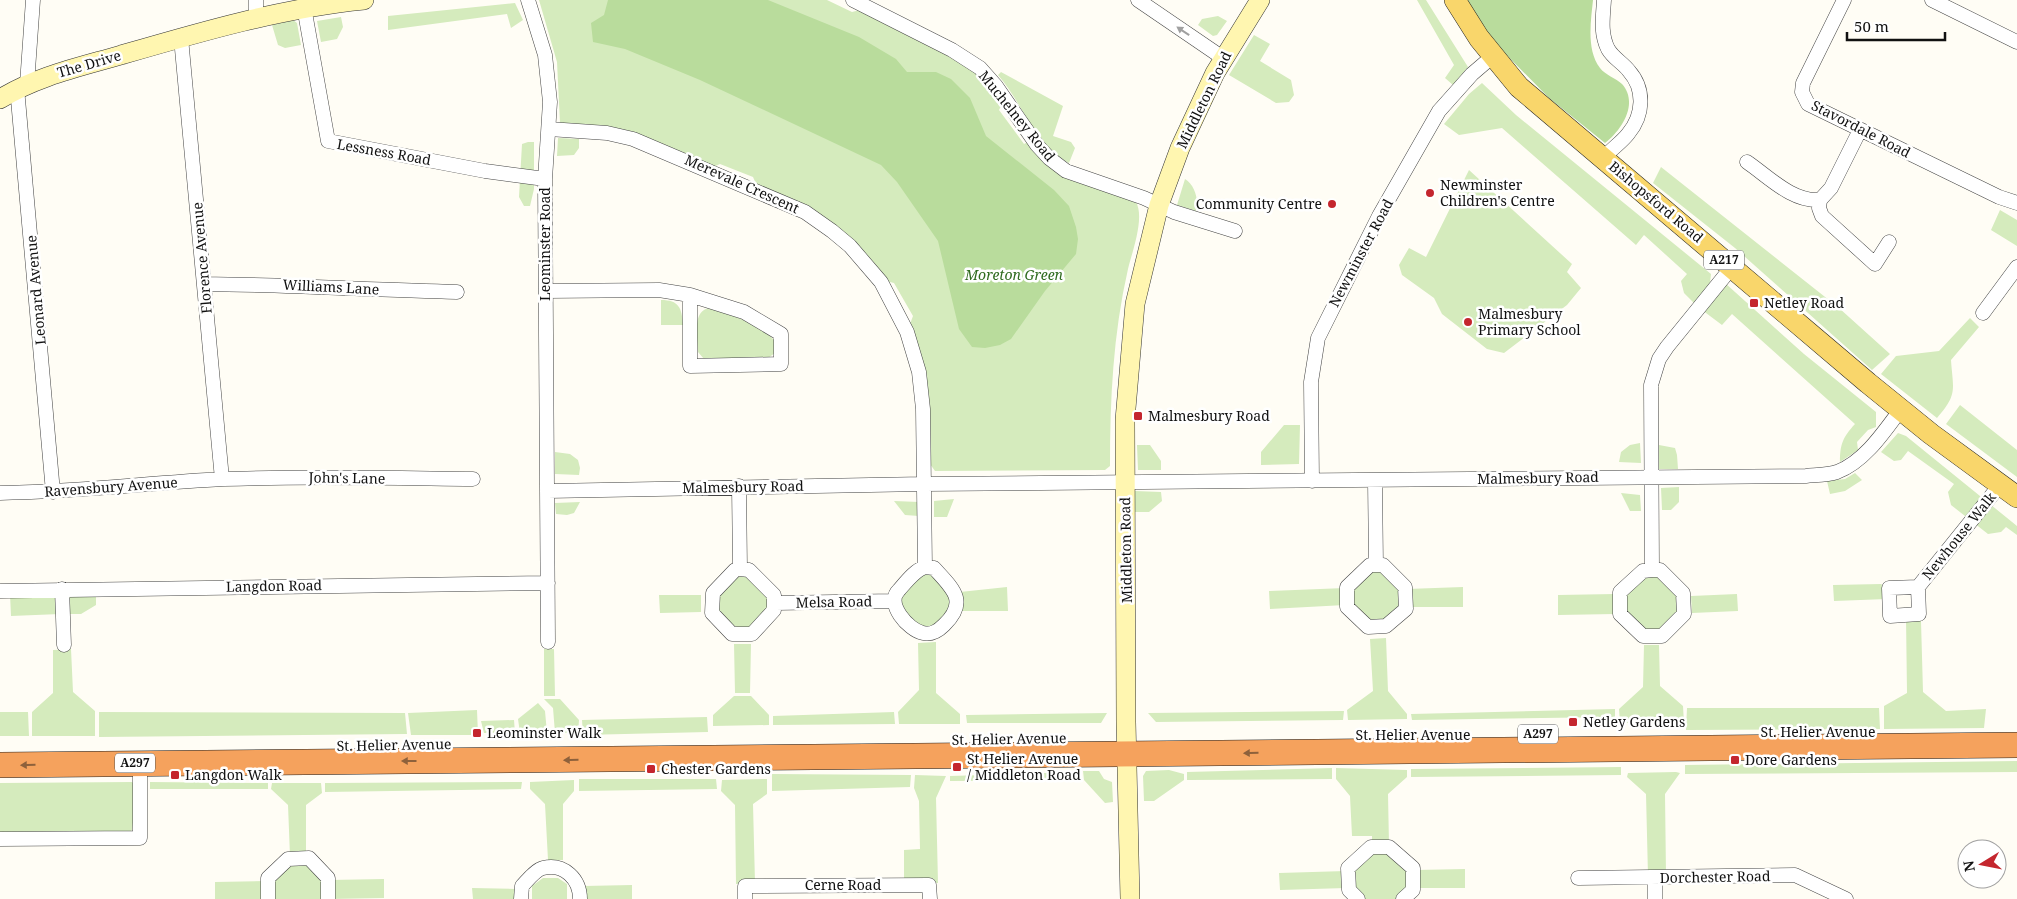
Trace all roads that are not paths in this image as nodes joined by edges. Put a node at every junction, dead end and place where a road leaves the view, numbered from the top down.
1 (33, 0) edge
2 (256, 0) edge
3 (364, 0) edge
4 (528, 0) edge
5 (853, 0) edge
6 (1138, 0) edge
7 (1260, 0) edge
8 (1455, 0) edge
9 (1604, 0) edge
10 (1844, 0) edge
11 (1932, 0) edge
12 (304, 7) junction
13 (256, 19) junction
14 (181, 38) junction
15 (2017, 42) edge
16 (1493, 56) junction
17 (1223, 58) junction
18 (22, 86) junction
19 (0, 98) edge
20 (549, 129) junction
21 (1860, 130) junction
22 (1604, 158) junction
23 (1746, 162) dead end
24 (545, 179) junction
25 (1820, 200) junction
26 (2017, 203) edge
27 (1159, 205) junction
28 (1235, 231) dead end
29 (1889, 242) dead end
30 (1732, 267) junction
31 (2017, 267) edge
32 (205, 284) junction
33 (546, 291) junction
34 (457, 292) dead end
35 (690, 294) junction
36 (1983, 313) dead end
37 (1901, 409) junction
38 (1650, 476) junction
39 (222, 479) junction
40 (472, 479) dead end
41 (1375, 480) junction
42 (1312, 481) junction
43 (1125, 483) junction
44 (924, 484) junction
45 (2000, 485) junction
46 (739, 486) junction
47 (548, 491) junction
48 (53, 492) junction
49 (0, 493) edge
50 (2017, 498) edge
51 (1376, 565) junction
52 (925, 567) junction
53 (740, 569) junction
54 (1652, 570) junction
55 (548, 583) junction
56 (1918, 588) dead end
57 (62, 589) junction
58 (0, 591) edge
59 (893, 601) junction
60 (776, 603) junction
61 (548, 642) dead end
62 (64, 645) dead end
63 (2017, 730) edge
64 (1127, 745) junction
65 (2017, 745) edge
66 (0, 748) edge
67 (140, 763) junction
68 (0, 765) edge
69 (0, 839) edge
70 (1578, 878) dead end
71 (1655, 878) junction
72 (930, 892) edge
73 (268, 899) edge
74 (328, 899) edge
75 (522, 899) edge
76 (580, 899) edge
77 (745, 899) edge
78 (1130, 899) edge
79 (1358, 899) edge
80 (1404, 899) edge
81 (1655, 899) edge
82 (1846, 899) edge

1 - 18 street, Leonard Avenue
2 - 13 street
3 - 12 street, The Drive
4 - 20 street, Leominster Road
5 - 27 street, Muchelney Road
17 -> 6 street
7 - 17 street, Middleton Road
8 - 16 main road, Bishopsford Road / A217
9 - 22 street
10 - 21 street, Stavordale Road
11 - 15 street
12 - 13 street, The Drive
12 - 24 street, Lessness Road
13 - 14 street, The Drive
14 - 18 street, The Drive
14 - 32 street, Florence Avenue
16 - 22 main road, Bishopsford Road / A217
16 - 42 street, Newminster Road
17 - 27 street, Middleton Road
18 - 19 street, The Drive
18 - 48 street, Leonard Avenue
20 - 24 street, Leominster Road
20 - 44 street, Merevale Crescent
21 - 25 street
21 - 26 street, Stavordale Road
22 - 30 main road, Bishopsford Road / A217
23 - 25 street
24 - 33 street, Leominster Road
25 - 29 street
27 - 28 street
27 - 43 street, Middleton Road
30 - 37 main road, Bishopsford Road / A217
30 - 38 street
31 - 36 street
32 - 34 street, Williams Lane
32 - 39 street, Florence Avenue
33 - 35 street
33 - 47 street, Leominster Road
35 - 35 street
37 - 38 street, Malmesbury Road
37 - 45 main road, Bishopsford Road / A217
38 - 41 street, Malmesbury Road
38 - 54 street
39 - 40 street, John's Lane
39 - 48 street, Ravensbury Avenue
41 - 42 street, Malmesbury Road
41 - 51 street
42 - 43 street, Malmesbury Road
43 - 44 street, Malmesbury Road
43 - 64 street, Middleton Road
44 - 46 street, Malmesbury Road
44 - 52 street, Merevale Crescent
45 - 50 main road, Bishopsford Road / A217
45 - 56 street, Newhouse Walk
46 - 47 street, Malmesbury Road
46 - 53 street
47 - 55 street
48 - 49 street, Ravensbury Avenue
51 - 51 street
52 - 59 street
52 - 59 street
53 - 60 street
53 - 60 street
54 - 54 street
55 - 57 street, Langdon Road
55 - 61 street
57 - 58 street, Langdon Road
57 - 62 street
59 - 60 street, Melsa Road
63 - 64 highway, St. Helier Avenue / A297
65 -> 64 highway, St. Helier Avenue
64 - 66 highway, St. Helier Avenue / A297
64 -> 67 highway, St. Helier Avenue / A297
64 - 78 street, Middleton Road
67 -> 68 highway, St. Helier Avenue / A297
67 - 69 street
70 - 71 street, Dorchester Road
71 - 81 street
71 - 82 street, Dorchester Road
72 - 77 street, Cerne Road
73 - 74 street
75 - 76 street
79 - 80 street

